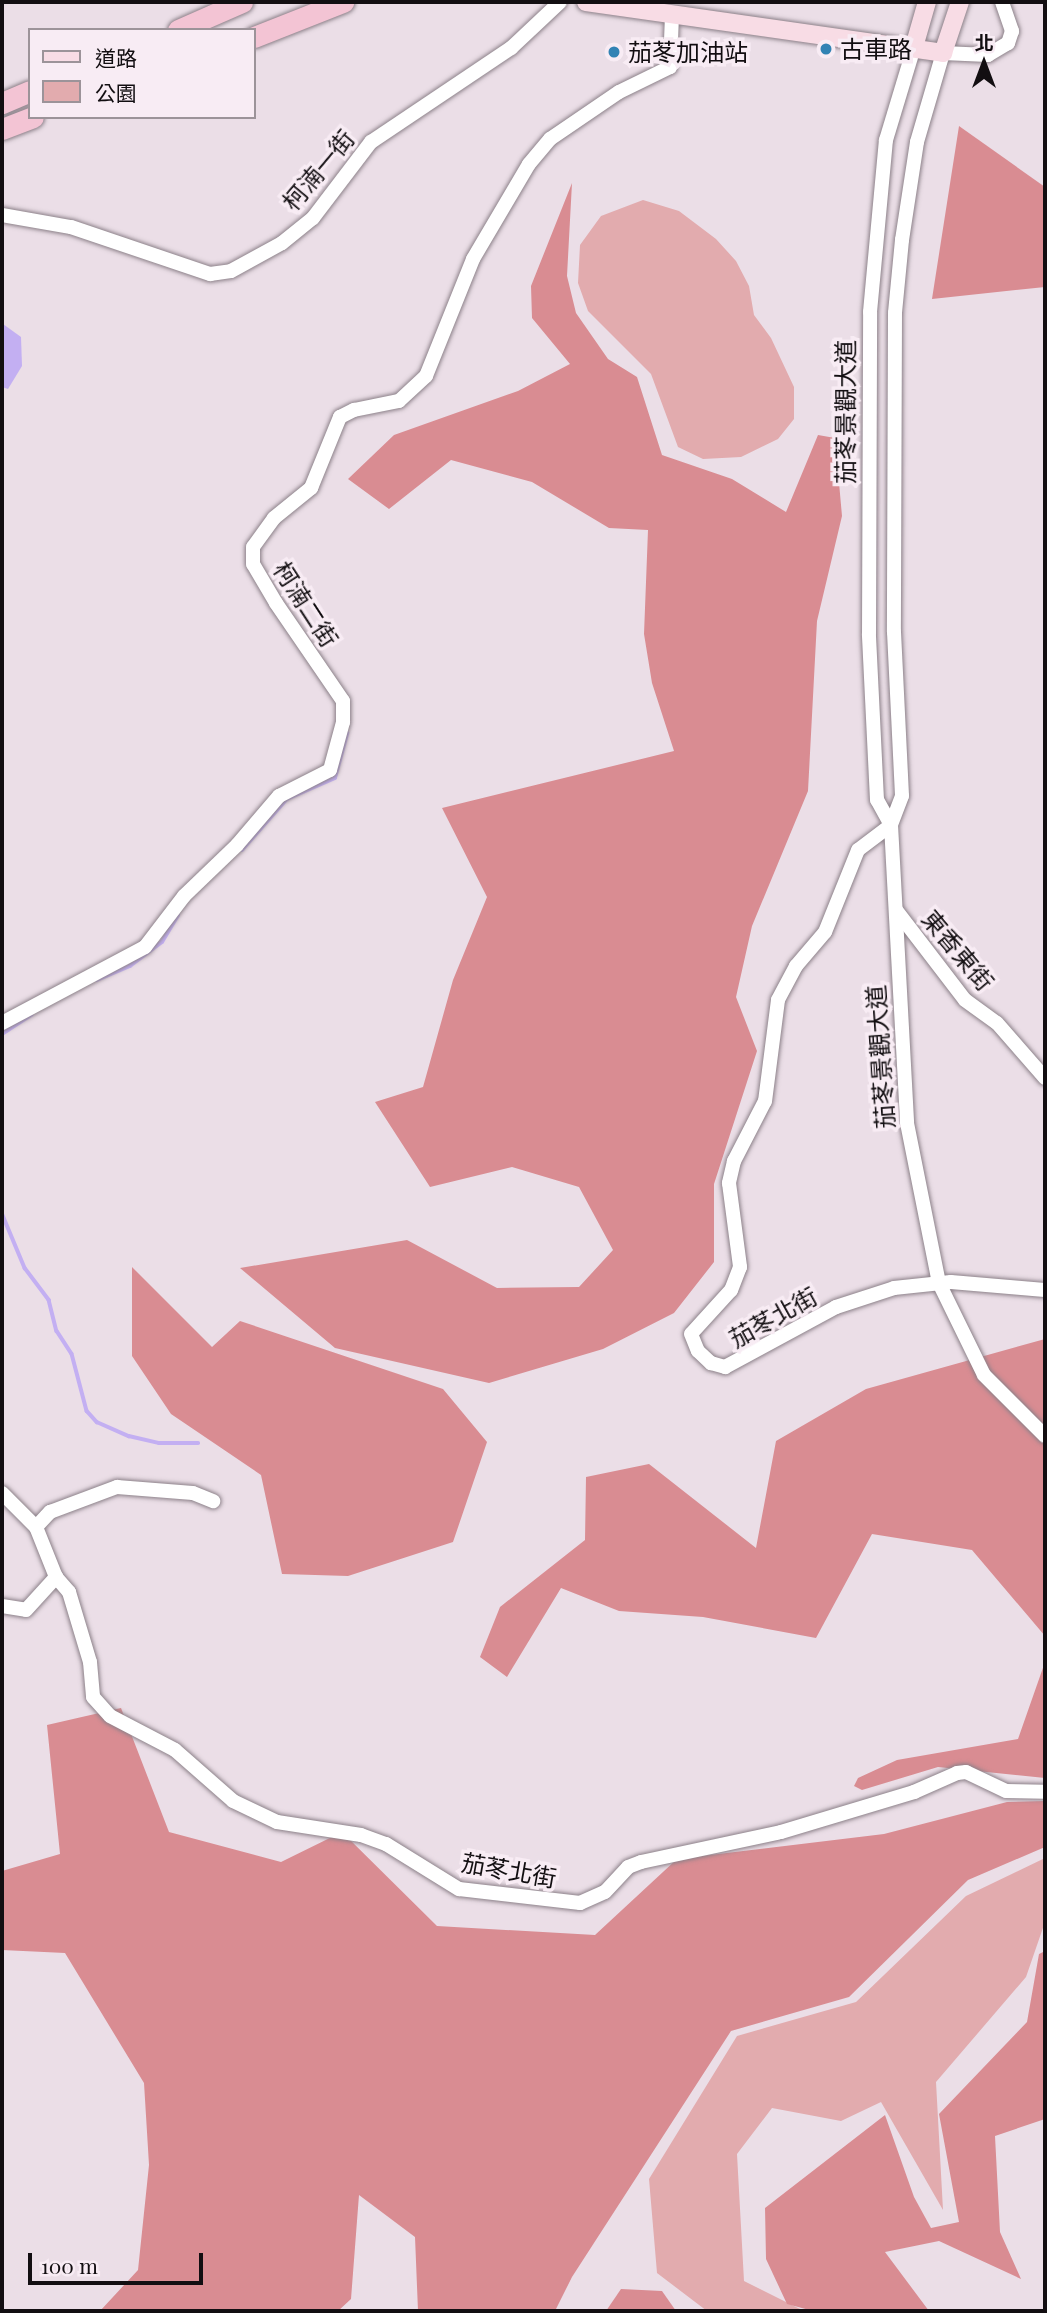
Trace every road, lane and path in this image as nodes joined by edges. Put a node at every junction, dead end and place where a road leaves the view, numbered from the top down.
1 (243, 2) edge
2 (311, 2) edge
3 (343, 2) edge
4 (560, 2) edge
5 (586, 2) edge
6 (927, 2) edge
7 (960, 2) edge
8 (1002, 2) edge
9 (672, 14) junction
10 (183, 28) edge
11 (256, 29) edge
12 (256, 36) edge
13 (914, 47) junction
14 (943, 53) junction
15 (28, 92) edge
16 (2, 103) edge
17 (28, 119) edge
18 (2, 129) edge
19 (2, 215) edge
20 (891, 825) junction
21 (896, 910) junction
22 (2, 1023) edge
23 (1045, 1078) edge
24 (939, 1283) junction
25 (1045, 1290) edge
26 (1045, 1436) edge
27 (2, 1493) edge
28 (213, 1501) dead end
29 (36, 1527) junction
30 (56, 1577) junction
31 (2, 1605) edge
32 (1045, 1792) edge

1 - 10 highway
2 - 11 highway
3 - 12 highway
4 - 19 street, 柯湳一街
5 - 9 main road
6 - 13 main road, 茄苳景觀大道
7 - 14 main road, 茄苳景觀大道
8 - 14 street
9 - 13 main road
9 - 22 street, 柯湳二街
13 - 14 main road
13 - 20 street, 茄苳景觀大道
14 - 20 street, 茄苳景觀大道
15 - 16 highway
17 - 18 highway
20 - 21 street, 茄苳景觀大道
20 - 24 street, 茄苳北街
21 - 23 street, 東香東街
21 - 24 street, 茄苳景觀大道
24 - 25 street, 茄苳北街
24 - 26 street, 茄苳景觀大道
27 - 29 street, 茄苳北街
28 - 29 street
29 - 30 street, 茄苳北街
30 - 31 street
30 - 32 street, 茄苳北街

